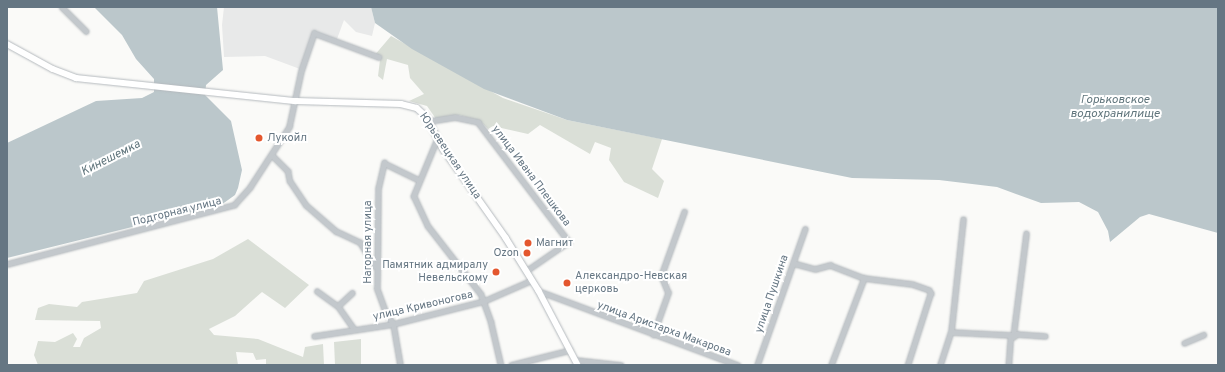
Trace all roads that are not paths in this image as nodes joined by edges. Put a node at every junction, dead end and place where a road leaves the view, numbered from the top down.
1 (62, 7) edge
2 (86, 30) dead end
3 (7, 44) edge
4 (379, 57) dead end
5 (296, 101) junction
6 (430, 121) junction
7 (438, 138) junction
8 (272, 155) junction
9 (419, 180) junction
10 (684, 212) dead end
11 (963, 220) dead end
12 (805, 229) dead end
13 (1026, 234) dead end
14 (793, 262) junction
15 (7, 264) edge
16 (376, 268) junction
17 (527, 272) junction
18 (864, 278) junction
19 (532, 280) junction
20 (317, 291) dead end
21 (539, 291) junction
22 (352, 293) dead end
23 (484, 301) junction
24 (338, 306) junction
25 (394, 324) junction
26 (354, 330) junction
27 (951, 332) junction
28 (653, 335) junction
29 (1203, 335) dead end
30 (314, 336) dead end
31 (1045, 336) dead end
32 (1013, 337) junction
33 (1184, 343) dead end
34 (570, 350) junction
35 (577, 363) edge
36 (400, 365) edge
37 (501, 365) edge
38 (511, 365) edge
39 (621, 365) edge
40 (738, 365) edge
41 (757, 365) edge
42 (831, 365) edge
43 (908, 365) edge
44 (940, 365) edge
45 (1009, 365) edge

1 - 2 street
3 - 5 main road, Юрьевецкая улица
4 - 5 street, Подгорная улица
5 - 6 main road, Юрьевецкая улица
5 - 8 street, Подгорная улица
6 - 7 main road, Юрьевецкая улица
6 - 17 street, улица Ивана Плешкова
7 - 9 street
7 - 17 main road, Юрьевецкая улица
8 - 15 street, Подгорная улица
8 - 16 street
9 - 16 street, Нагорная улица
9 - 23 street
10 - 28 street
11 - 27 street
12 - 14 street, улица Пушкина
13 - 32 street
14 - 18 street
14 - 41 street, улица Пушкина
16 - 25 street, Нагорная улица
17 - 19 main road, Юрьевецкая улица
18 - 42 street
18 - 43 street
19 - 21 main road, Юрьевецкая улица
19 - 23 street, улица Кривоногова
20 - 24 street
21 - 28 street, улица Аристарха Макарова
21 - 34 main road, Юрьевецкая улица
22 - 24 street
23 - 25 street, улица Кривоногова
23 - 37 street
24 - 26 street
25 - 26 street, улица Кривоногова
25 - 36 street, Нагорная улица
26 - 30 street, улица Кривоногова
27 - 32 street
27 - 44 street
28 - 40 street, улица Аристарха Макарова
29 - 33 street
31 - 32 street
32 - 45 street
34 - 35 main road, Юрьевецкая улица
34 - 38 street
35 - 39 street

